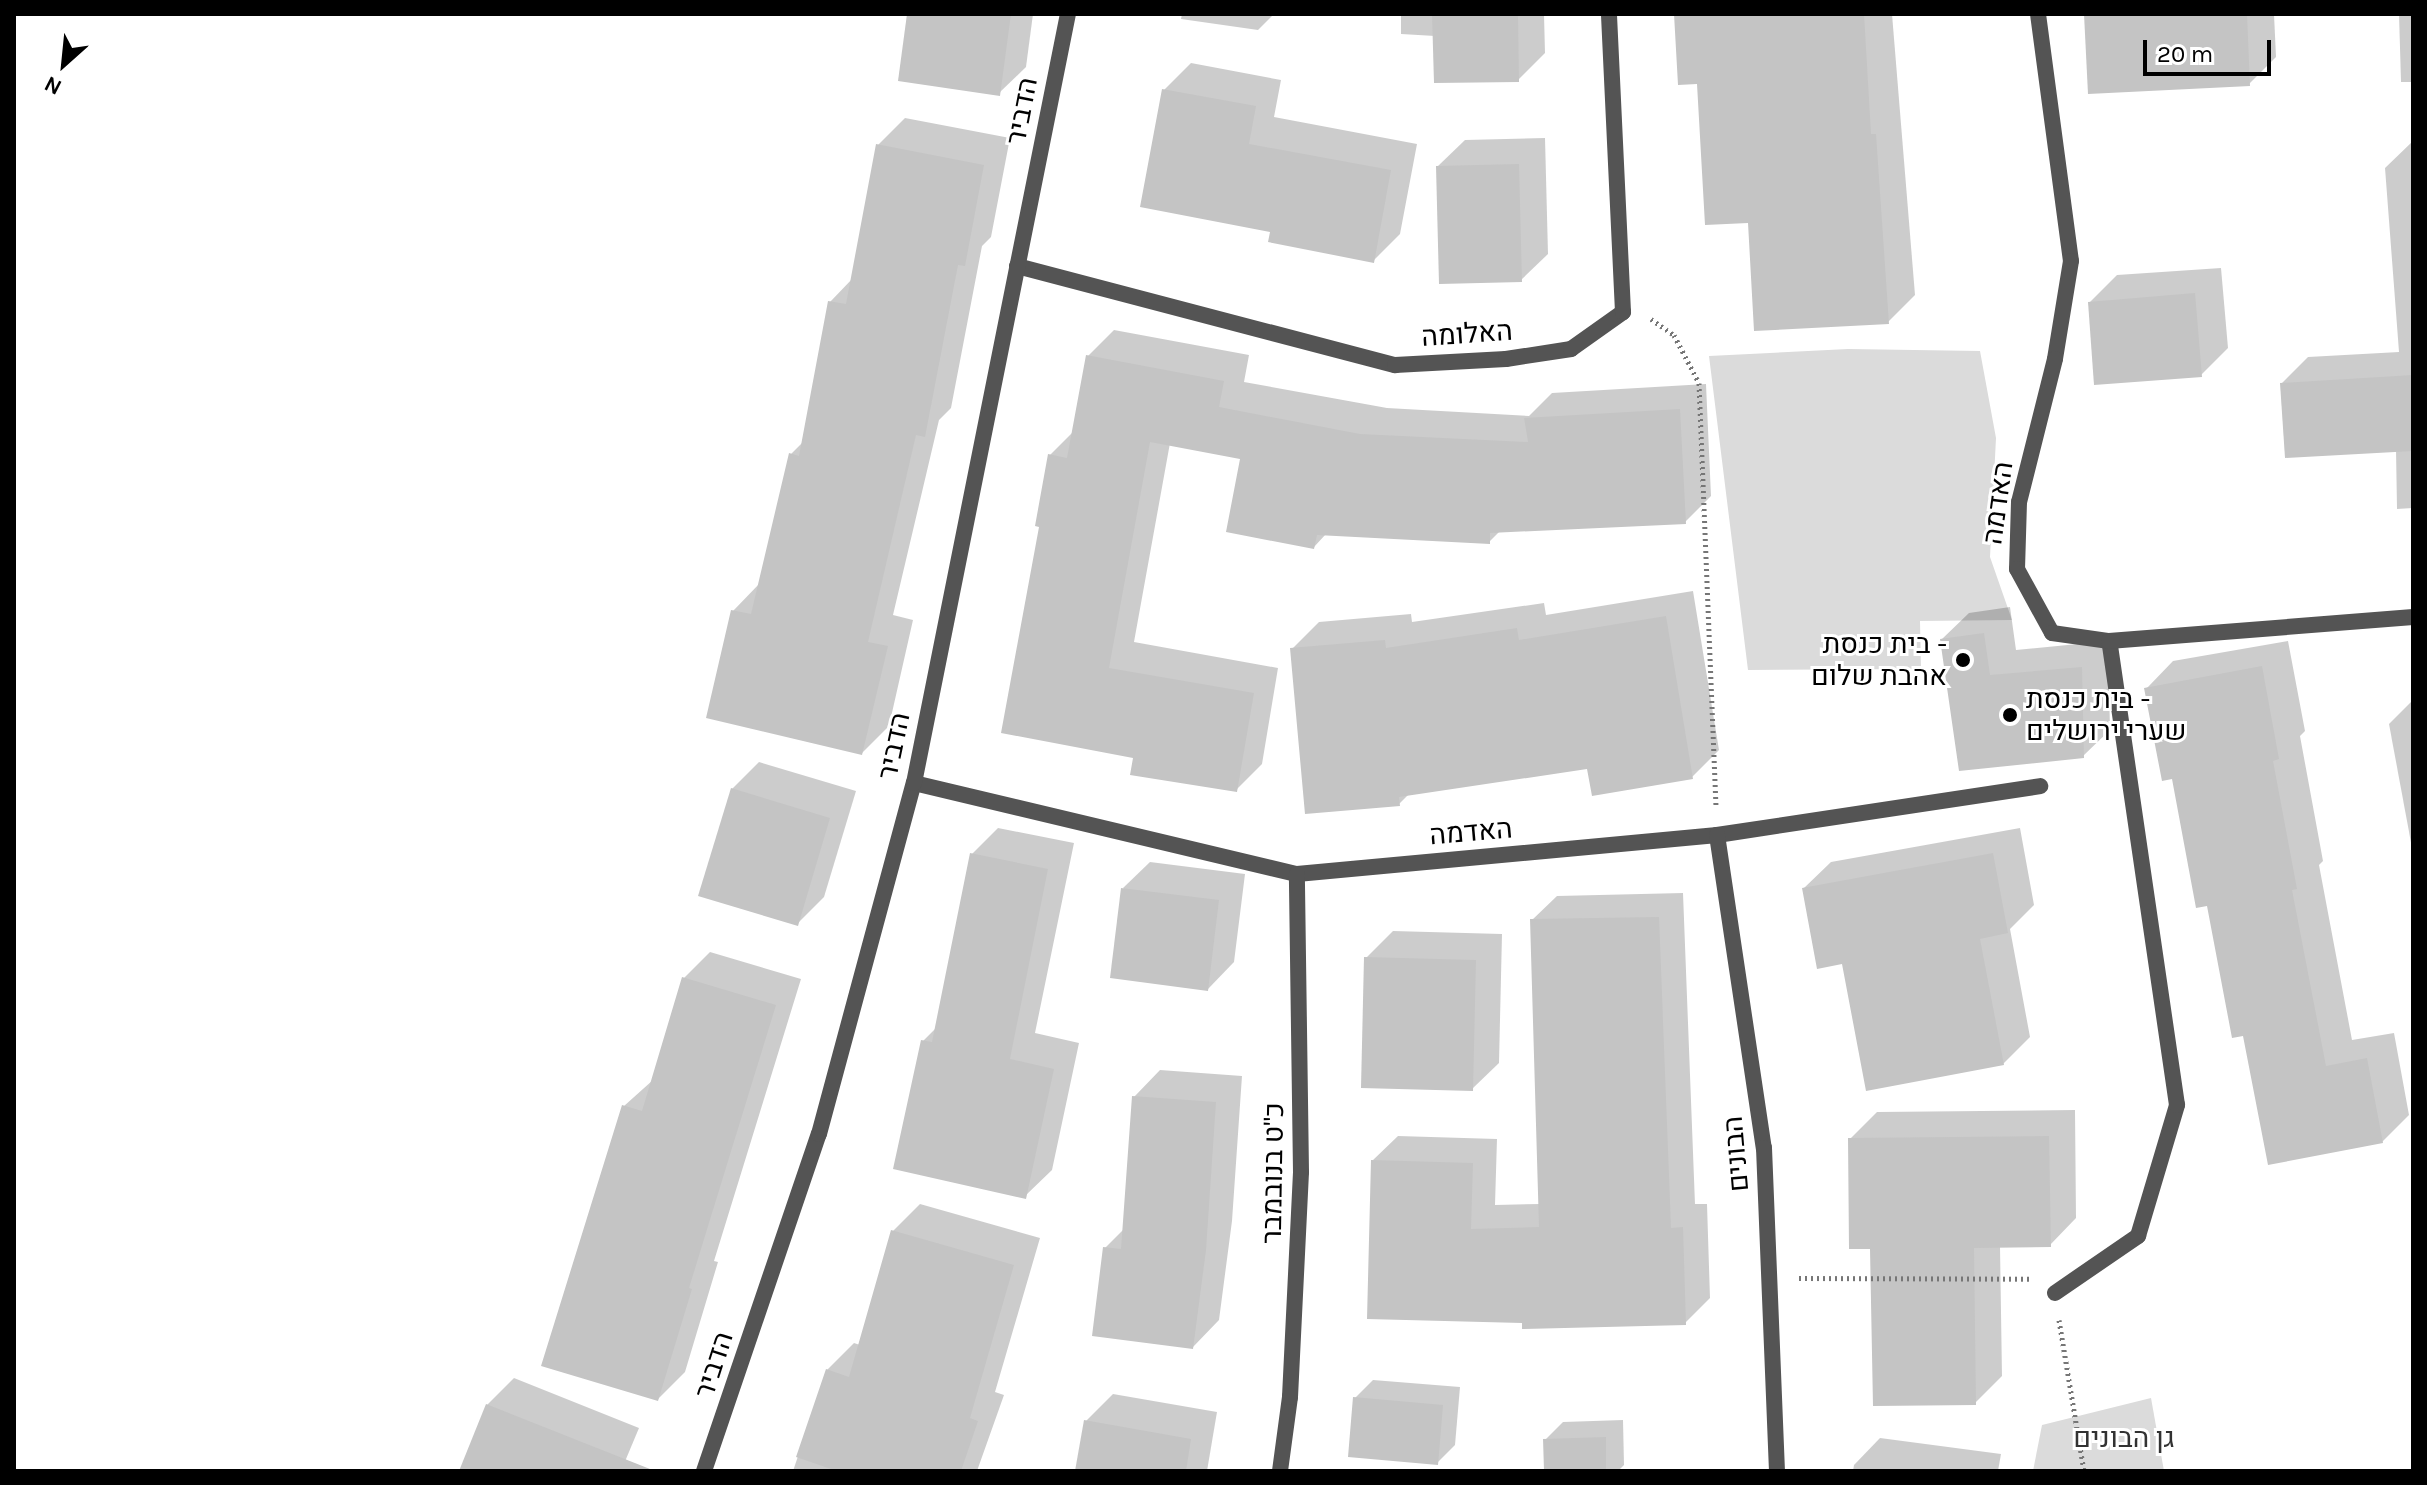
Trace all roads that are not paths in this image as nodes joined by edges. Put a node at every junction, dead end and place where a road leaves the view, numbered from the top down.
1 (1068, 14) edge
2 (1609, 14) edge
3 (2038, 14) edge
4 (1017, 266) junction
5 (2413, 617) edge
6 (2109, 641) junction
7 (914, 783) junction
8 (2040, 786) dead end
9 (1717, 835) junction
10 (1297, 874) junction
11 (2055, 1293) road end
12 (704, 1471) edge
13 (1280, 1471) edge
14 (1777, 1471) edge

1 - 4 street, הדביר
2 - 4 street, האלומה
3 - 6 street, האדמה
4 - 7 street, הדביר
5 - 6 street, האדמה
6 - 11 street
7 - 10 street, האדמה
7 - 12 street, הדביר
8 - 9 street, האדמה
9 - 10 street, האדמה
9 - 14 street, הבונים
10 - 13 street, כ"ט בנובמבר

